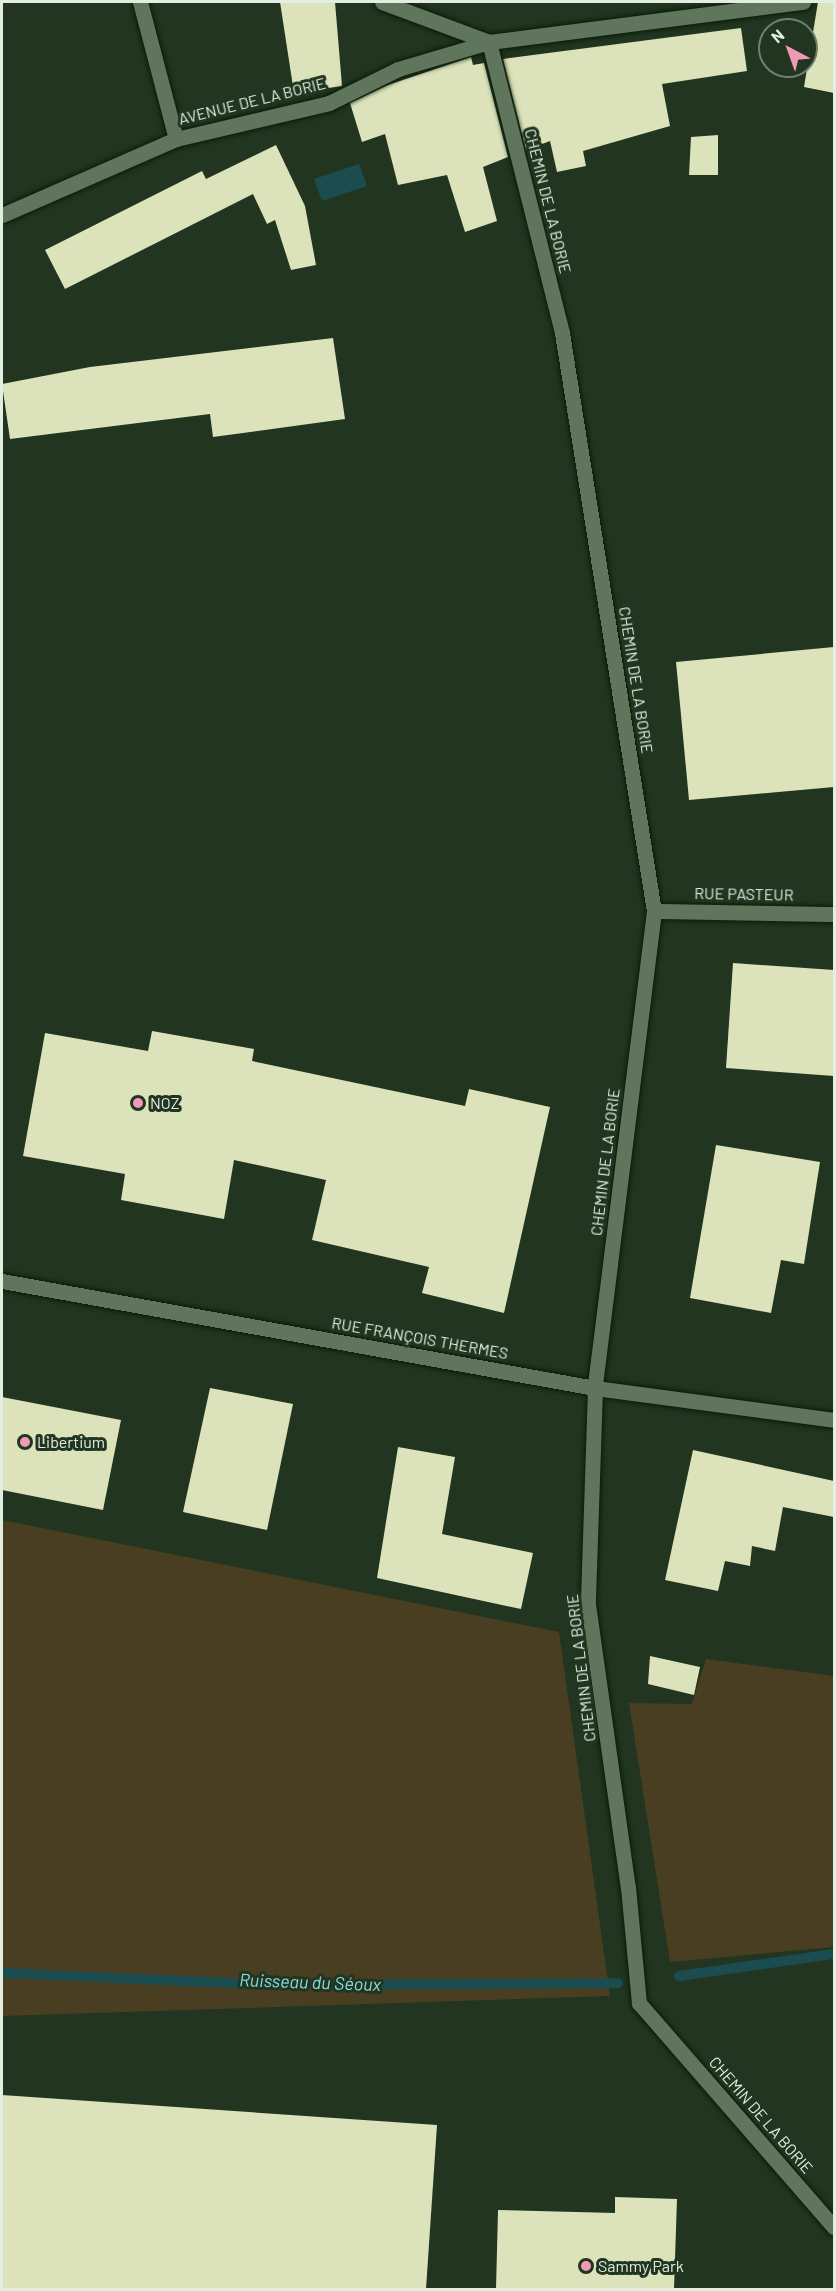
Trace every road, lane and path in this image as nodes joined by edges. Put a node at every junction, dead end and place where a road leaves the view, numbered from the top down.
1 (140, 2) edge
2 (382, 2) edge
3 (802, 2) edge
4 (489, 42) junction
5 (176, 139) junction
6 (2, 215) edge
7 (654, 911) junction
8 (834, 914) edge
9 (2, 1281) edge
10 (595, 1388) junction
11 (834, 1420) edge
12 (834, 2227) edge

1 - 5 street
2 - 4 street
3 - 4 street, AVENUE DE LA BORIE
4 - 5 street, AVENUE DE LA BORIE
4 - 7 street, CHEMIN DE LA BORIE
5 - 6 street, AVENUE DE LA BORIE
7 - 8 street, RUE PASTEUR
7 - 10 street, CHEMIN DE LA BORIE
9 - 10 street, RUE FRANÇOIS THERMES
10 - 11 street, RUE FRANÇOIS THERMES
10 - 12 street, CHEMIN DE LA BORIE

